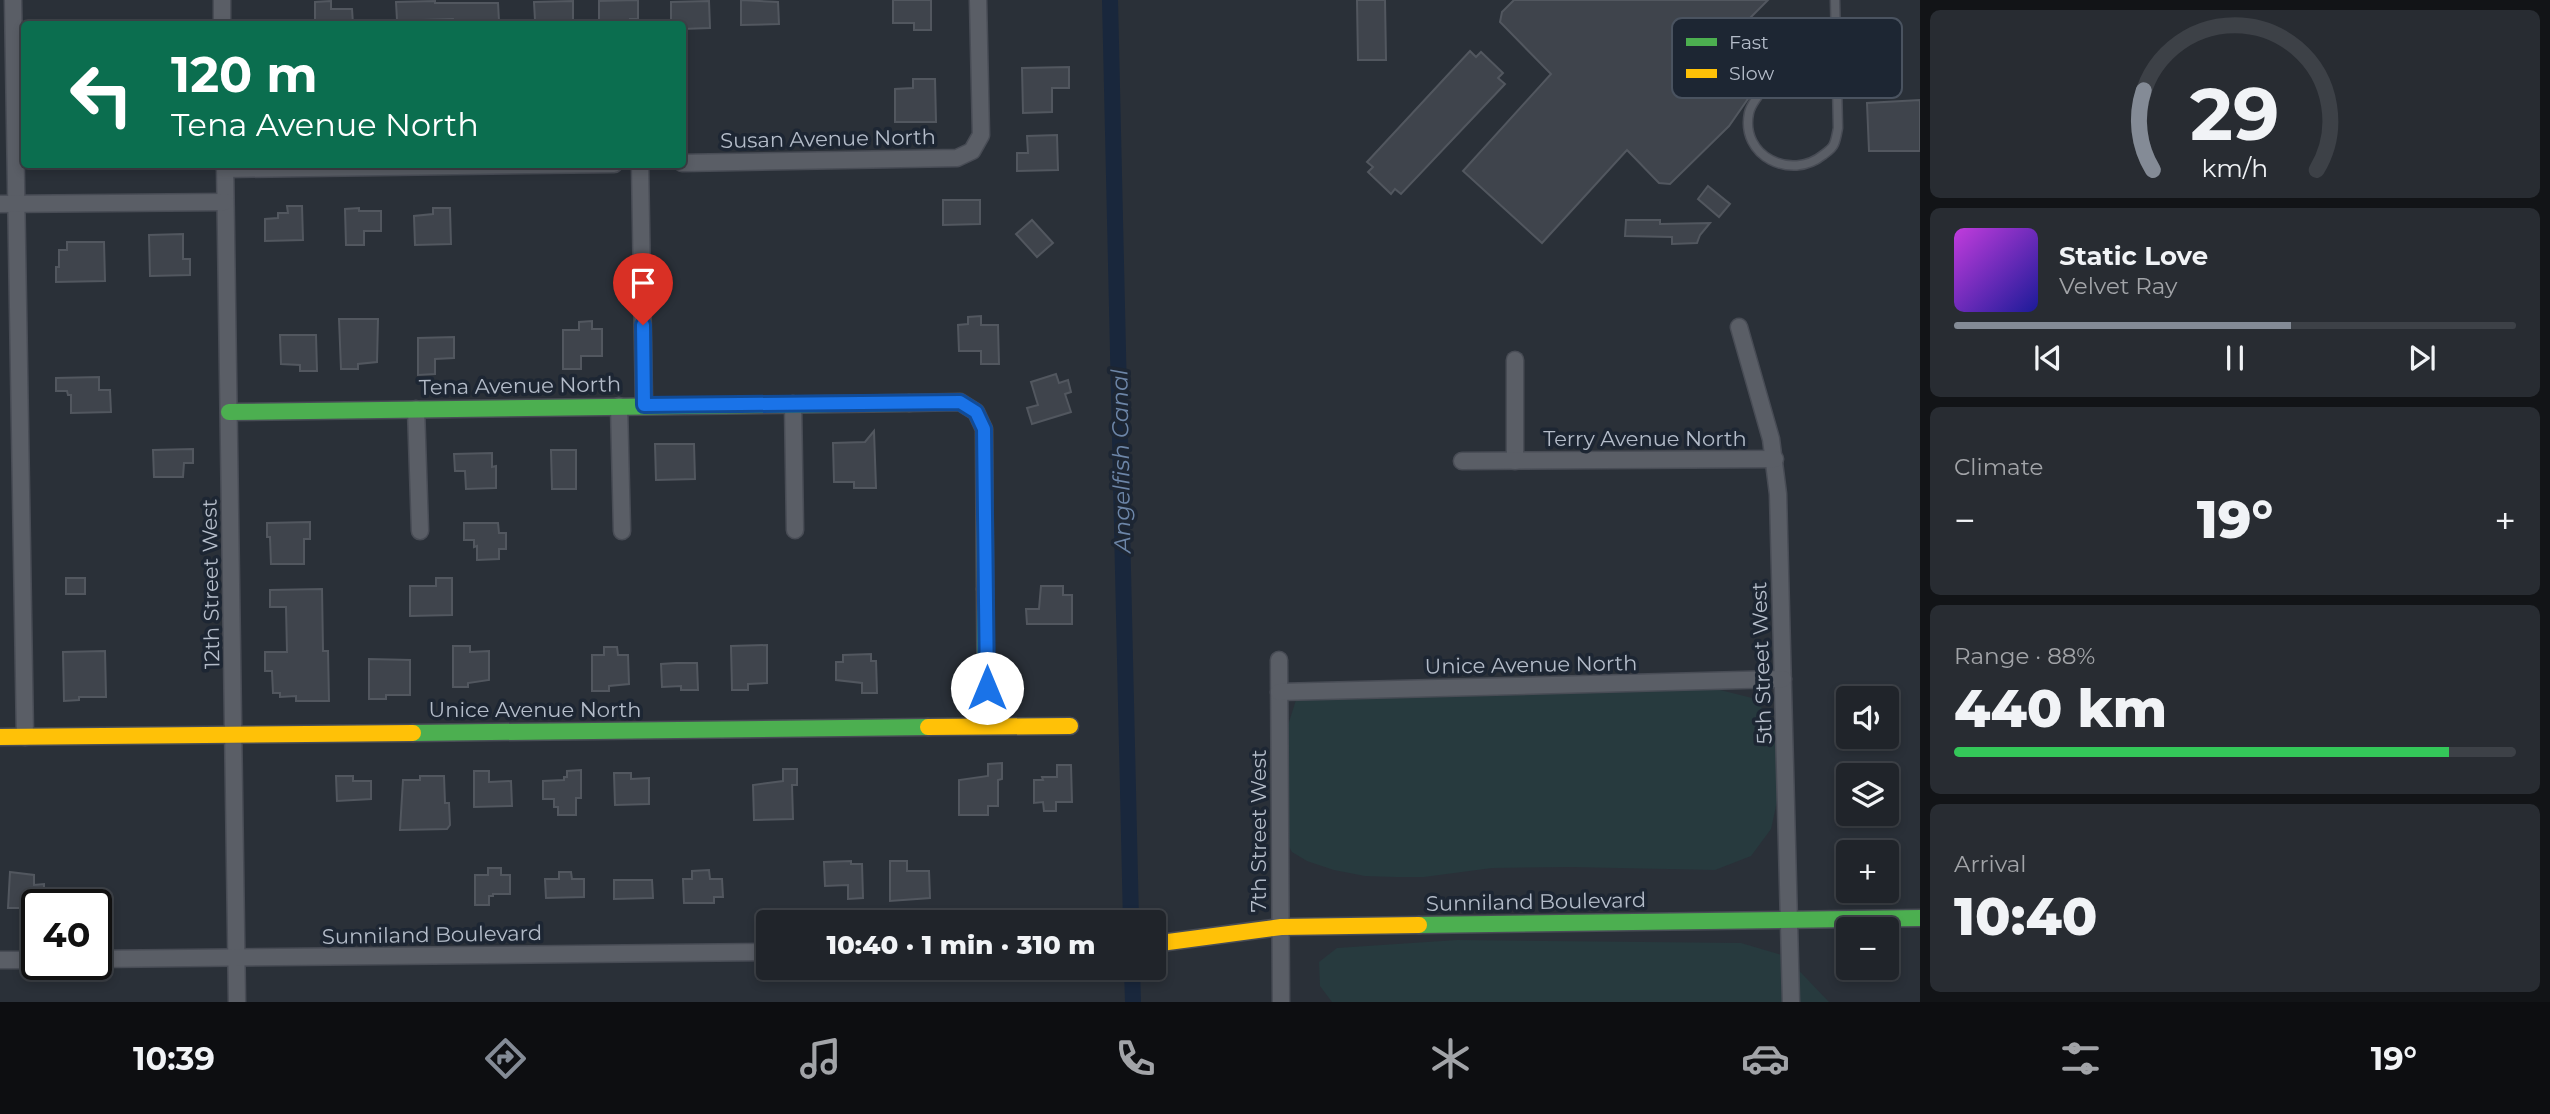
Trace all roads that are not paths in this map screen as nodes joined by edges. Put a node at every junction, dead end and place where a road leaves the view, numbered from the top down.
1 (13, 0) edge
2 (222, 0) edge
3 (978, 0) edge
4 (1835, 0) edge
5 (1836, 18) edge
6 (222, 21) edge
7 (1758, 98) edge
8 (1837, 98) edge
9 (686, 163) edge
10 (225, 168) edge
11 (640, 168) edge
12 (225, 202) junction
13 (0, 204) edge
14 (17, 204) junction
15 (1739, 327) dead end
16 (1515, 360) dead end
17 (793, 404) junction
18 (644, 405) junction
19 (619, 406) junction
20 (416, 409) junction
21 (229, 412) junction
22 (1775, 459) junction
23 (1461, 461) dead end
24 (1515, 461) junction
25 (420, 530) dead end
26 (795, 530) dead end
27 (622, 531) dead end
28 (1279, 660) dead end
29 (1783, 680) junction
30 (1279, 692) junction
31 (986, 726) junction
32 (1070, 726) dead end
33 (234, 735) junction
34 (0, 737) edge
35 (25, 737) junction
36 (1920, 918) edge
37 (1790, 920) junction
38 (1281, 926) junction
39 (1166, 942) edge
40 (756, 952) edge
41 (237, 957) junction
42 (112, 959) edge
43 (0, 960) edge
44 (21, 960) edge
45 (237, 1002) edge
46 (1281, 1002) edge
47 (1791, 1002) edge

1 - 14 street
2 - 6 street
3 - 9 street, Susan Avenue North
4 - 5 lane
7 - 8 lane
10 - 12 street, 12th Street West
11 - 18 street
12 - 14 street
12 - 21 street, 12th Street West
13 - 14 street
14 - 35 street
15 - 22 street, 5th Street West
16 - 24 street, Terry Avenue North
17 - 18 street, Tena Avenue North
17 - 26 street
17 - 31 street, Tena Avenue North
18 - 19 street, Tena Avenue North
19 - 20 street, Tena Avenue North
19 - 27 street
20 - 21 street, Tena Avenue North
20 - 25 street
21 - 33 street, 12th Street West
22 - 24 street, Terry Avenue North
22 - 29 street, 5th Street West
23 - 24 street, Terry Avenue North
28 - 30 street, 7th Street West
29 - 30 street, Unice Avenue North
29 - 37 street, 5th Street West
30 - 38 street, 7th Street West
31 - 32 street, Unice Avenue North
31 - 33 street, Unice Avenue North
33 - 35 street, Unice Avenue North
33 - 41 street, 12th Street West
34 - 35 street, Unice Avenue North
36 - 37 street, Sunniland Boulevard
37 - 38 street, Sunniland Boulevard
37 - 47 street, 5th Street West
38 - 39 street, Sunniland Boulevard
38 - 46 street, 7th Street West
40 - 41 street, Sunniland Boulevard
41 - 42 street, Sunniland Boulevard
41 - 45 street, 12th Street West
43 - 44 street

